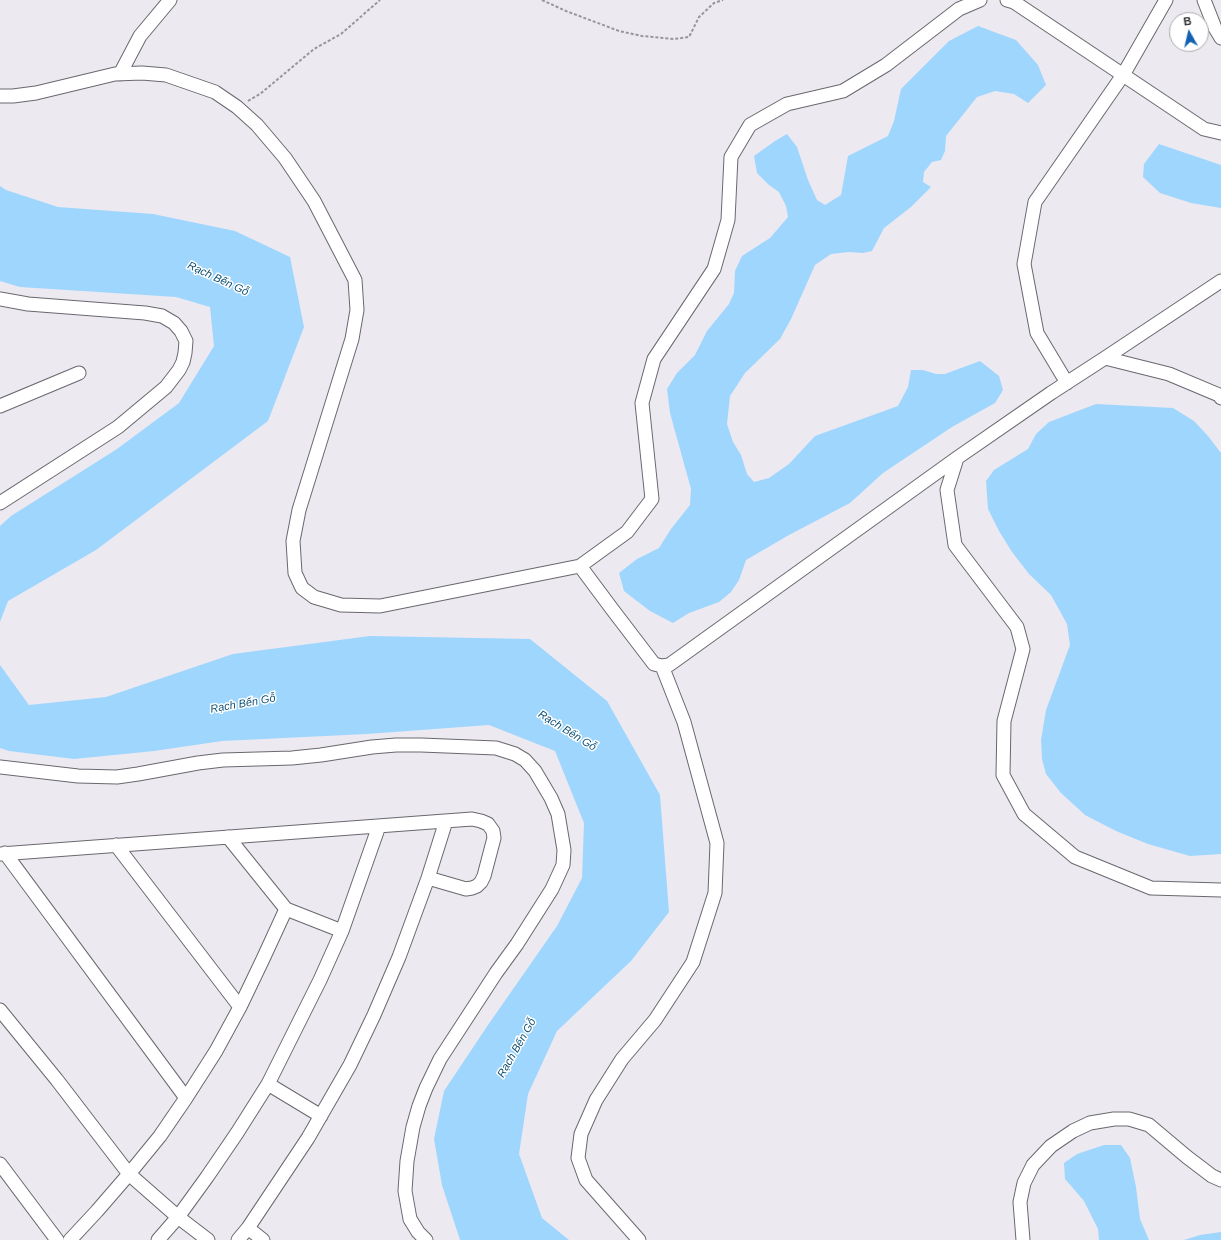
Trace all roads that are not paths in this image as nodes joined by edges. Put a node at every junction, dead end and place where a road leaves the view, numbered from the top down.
1 (170, 0) edge
2 (980, 0) edge
3 (1008, 0) edge
4 (1166, 0) edge
5 (1204, 0) edge
6 (1221, 38) edge
7 (120, 74) junction
8 (1123, 75) junction
9 (0, 96) edge
10 (1221, 133) edge
11 (1221, 281) edge
12 (0, 299) edge
13 (1106, 358) junction
14 (78, 373) dead end
15 (1067, 383) junction
16 (1221, 398) edge
17 (0, 406) edge
18 (957, 458) junction
19 (0, 503) edge
20 (580, 566) junction
21 (662, 666) junction
22 (0, 767) edge
23 (446, 821) junction
24 (379, 826) junction
25 (228, 837) junction
26 (116, 845) junction
27 (3, 853) edge
28 (428, 878) junction
29 (1221, 890) edge
30 (286, 909) junction
31 (342, 931) junction
32 (240, 1007) junction
33 (0, 1010) edge
34 (268, 1084) junction
35 (186, 1098) junction
36 (321, 1116) junction
37 (0, 1164) edge
38 (129, 1174) junction
39 (1221, 1180) edge
40 (178, 1217) junction
41 (248, 1228) junction
42 (57, 1240) edge
43 (70, 1240) edge
44 (158, 1240) edge
45 (208, 1240) edge
46 (238, 1240) edge
47 (263, 1240) edge
48 (426, 1240) edge
49 (638, 1240) edge
50 (1023, 1240) edge

1 - 7 street
2 - 20 street
3 - 8 street
4 - 8 street
5 - 6 street
7 - 9 street
7 - 20 street
8 - 10 street
8 - 15 street
11 - 13 street
12 - 19 street
13 - 15 street
13 - 16 street
14 - 17 street
15 - 18 street
18 - 21 street
18 - 29 street
20 - 21 street
21 - 49 street
22 - 48 street
23 - 24 street
23 - 28 street
23 - 28 street
24 - 25 street
24 - 31 street
25 - 26 street
25 - 30 street
26 - 27 street
26 - 32 street
27 - 35 street
28 - 36 street
30 - 31 street
30 - 32 street
31 - 34 street
32 - 35 street
33 - 38 street
34 - 36 street
34 - 40 street
35 - 38 street
36 - 41 street
37 - 42 street
38 - 40 street
38 - 43 street
39 - 50 street
40 - 44 street
40 - 45 street
41 - 46 street
41 - 47 street

